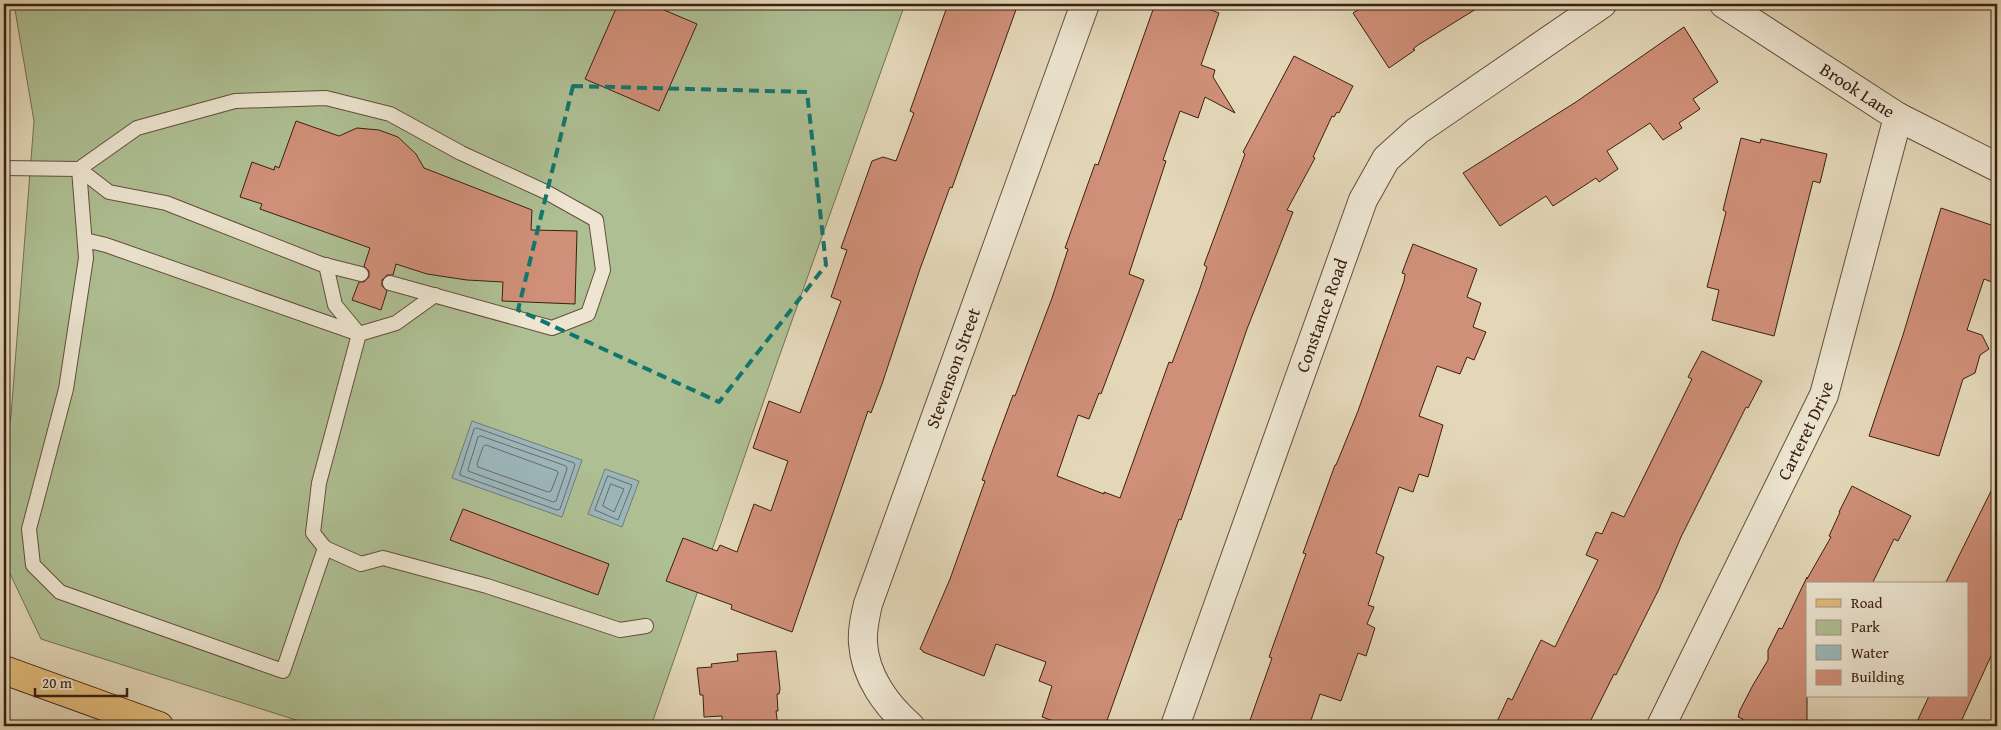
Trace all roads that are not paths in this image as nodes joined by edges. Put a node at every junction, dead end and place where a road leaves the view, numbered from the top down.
1 (1085, 4) edge
2 (1602, 4) edge
3 (1724, 4) edge
4 (1898, 117) junction
5 (1997, 167) edge
6 (4, 168) edge
7 (79, 169) junction
8 (85, 240) junction
9 (326, 265) junction
10 (361, 274) dead end
11 (390, 283) dead end
12 (435, 295) junction
13 (359, 334) junction
14 (325, 548) junction
15 (646, 626) dead end
16 (4, 670) edge
17 (159, 726) edge
18 (910, 726) edge
19 (1175, 726) edge
20 (1661, 726) edge

1 - 18 street, Stevenson Street
2 - 19 street, Constance Road
3 - 4 street, Brook Lane
4 - 5 street, Brook Lane
4 - 20 street, Carteret Drive
6 - 7 lane
7 - 8 lane
7 - 9 lane
7 - 12 lane
8 - 13 lane
8 - 14 lane
9 - 10 lane
9 - 13 lane
11 - 12 lane
12 - 13 lane
13 - 14 lane
14 - 15 lane
16 - 17 main road

